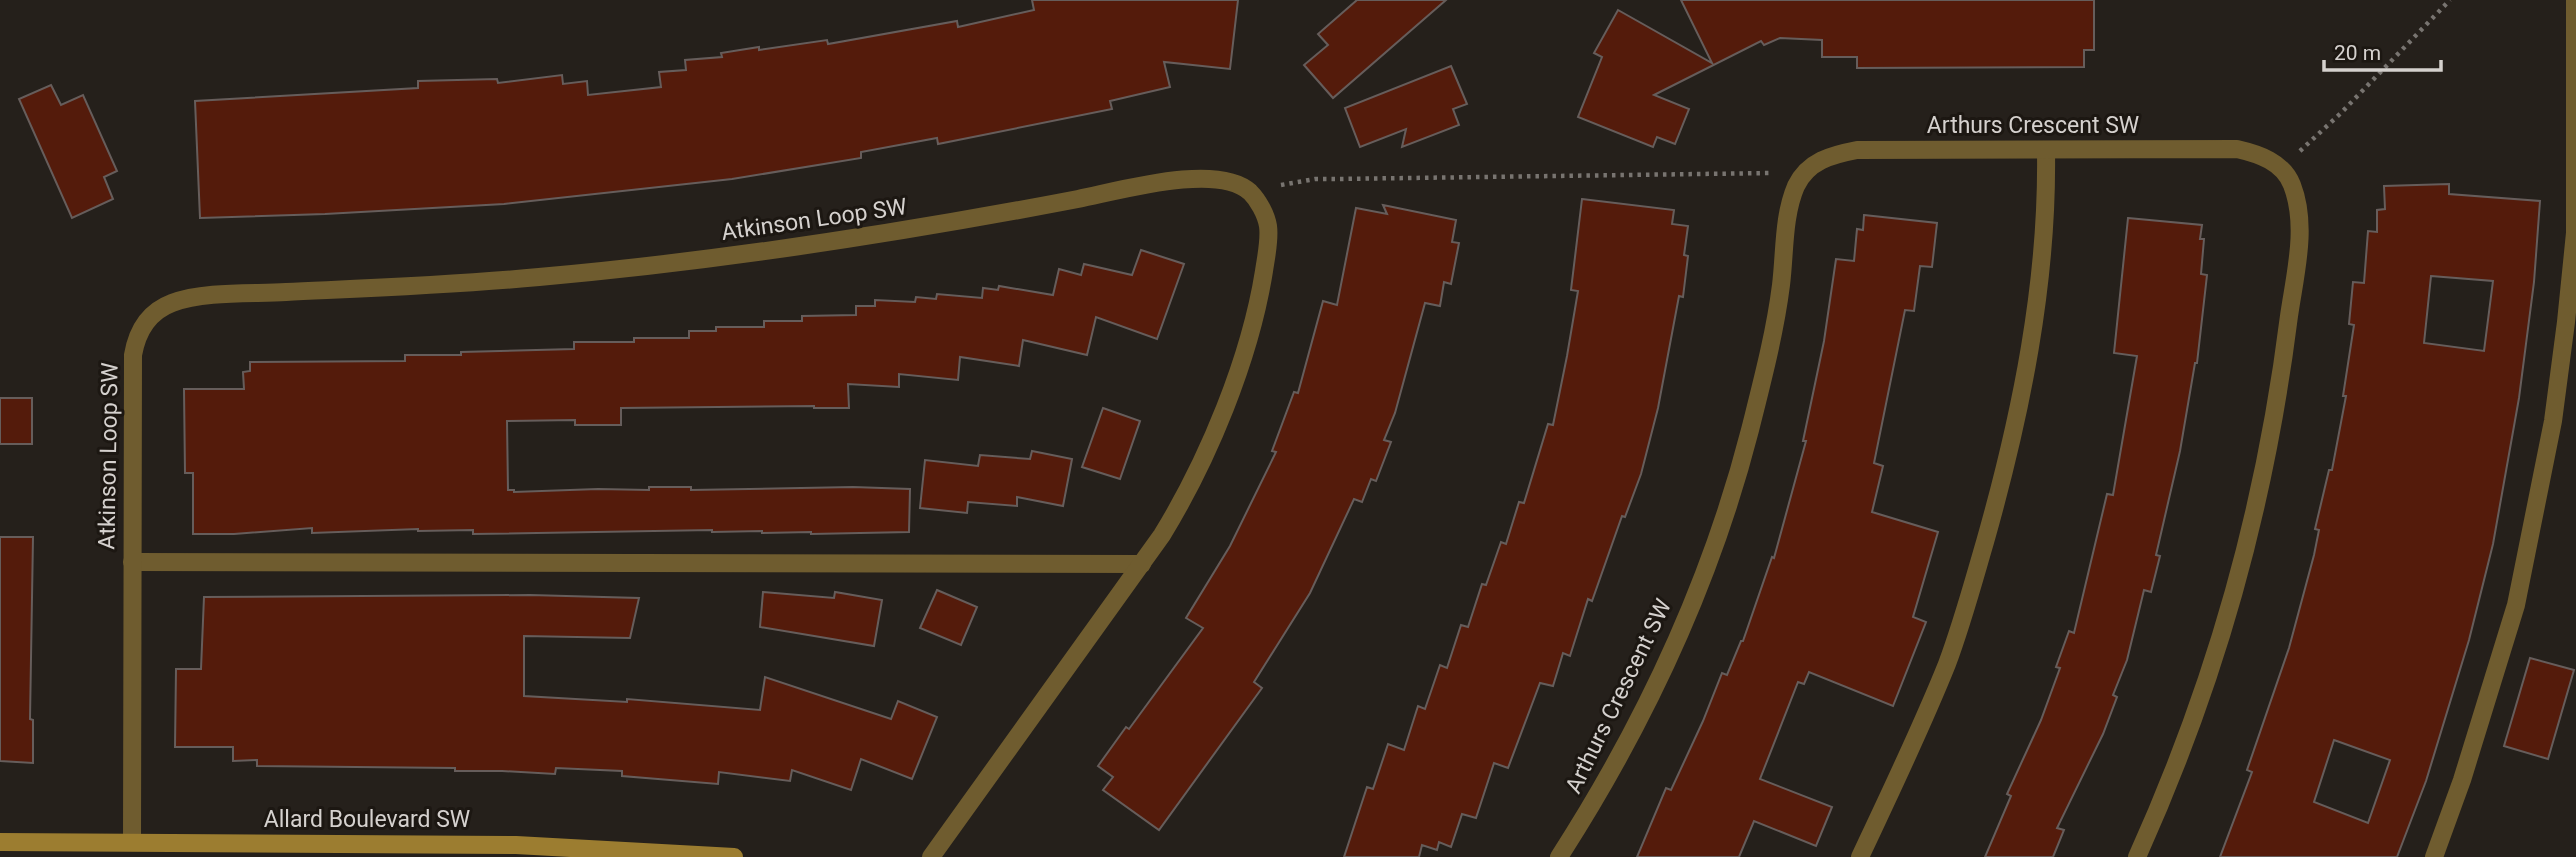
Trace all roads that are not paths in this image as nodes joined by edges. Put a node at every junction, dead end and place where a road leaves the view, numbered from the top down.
1 (2575, 0) edge
2 (2046, 150) junction
3 (132, 562) junction
4 (1142, 564) junction
5 (0, 842) edge
6 (132, 842) junction
7 (251, 850) edge
8 (734, 857) edge
9 (931, 857) edge
10 (1559, 857) edge
11 (1860, 857) edge
12 (2137, 857) edge
13 (2434, 857) edge

1 - 13 street
2 - 10 street, Arthurs Crescent SW
2 - 11 street
2 - 12 street, Arthurs Crescent SW
3 - 4 street
3 - 4 street, Atkinson Loop SW
3 - 6 street, Atkinson Loop SW
4 - 9 street
5 - 6 street, Allard Boulevard SW
6 - 7 street, Allard Boulevard SW
7 - 8 street, Allard Boulevard SW

